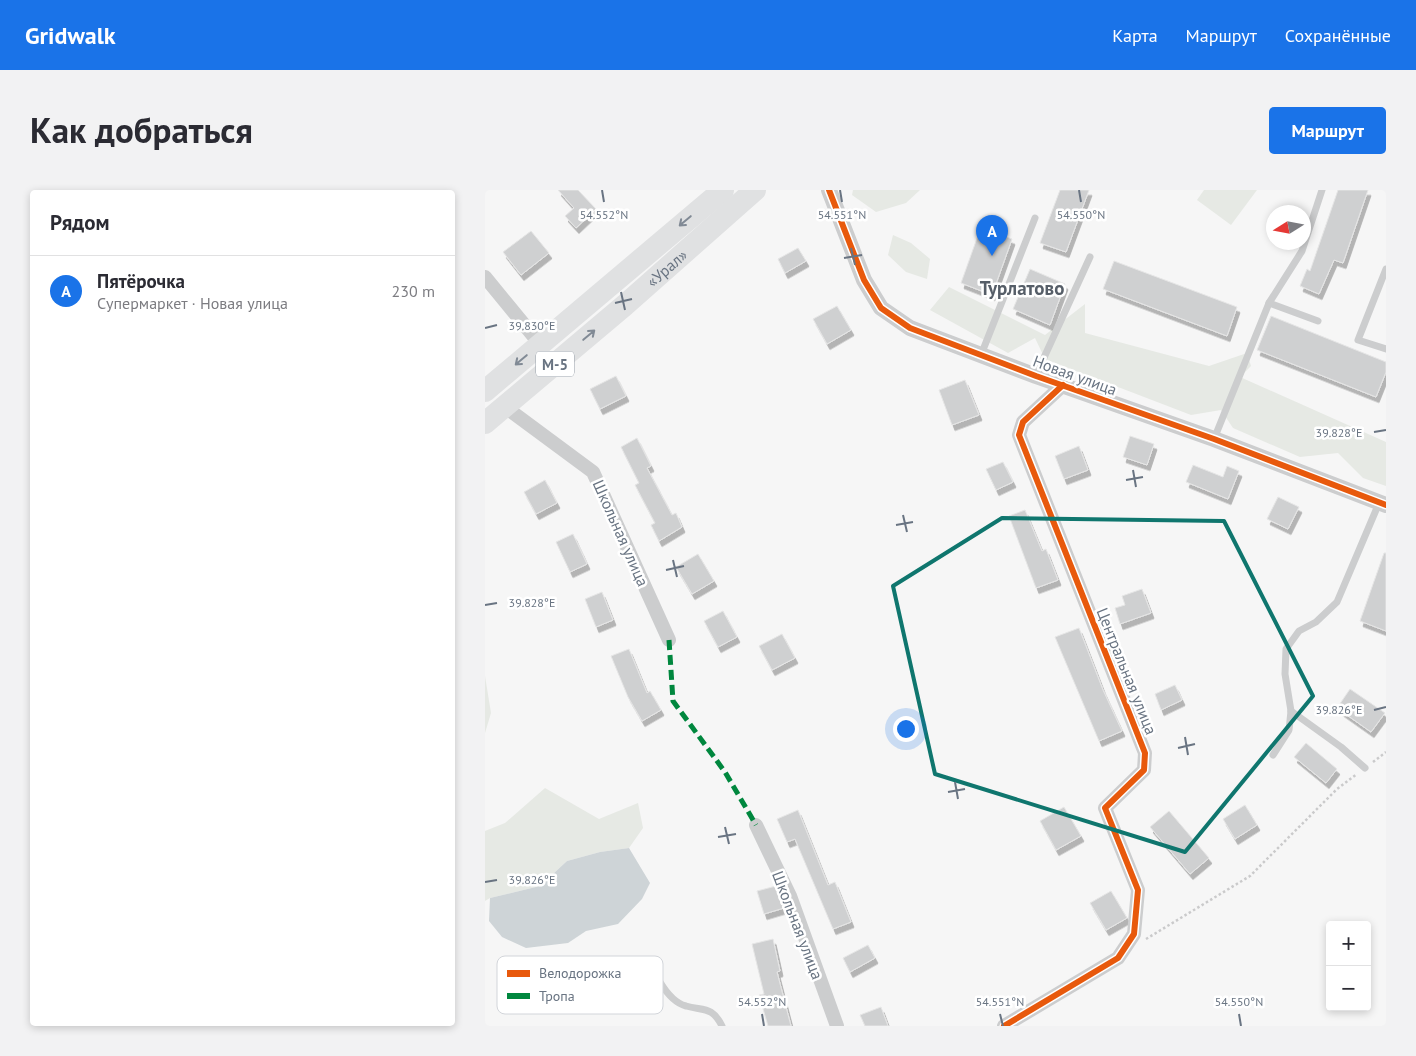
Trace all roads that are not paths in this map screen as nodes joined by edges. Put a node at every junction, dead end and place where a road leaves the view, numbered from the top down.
1 (723, 190) edge
2 (755, 190) edge
3 (829, 190) edge
4 (1322, 190) edge
5 (1035, 218) dead end
6 (1090, 258) dead end
7 (1386, 269) edge
8 (485, 276) edge
9 (1269, 303) junction
10 (1318, 322) dead end
11 (540, 344) junction
12 (1386, 349) edge
13 (981, 355) junction
14 (1036, 376) junction
15 (1063, 385) junction
16 (485, 391) edge
17 (504, 406) junction
18 (485, 423) edge
19 (1214, 439) junction
20 (1383, 504) edge
21 (669, 640) dead end
22 (1291, 711) junction
23 (1273, 755) dead end
24 (1365, 768) road end
25 (756, 826) dead end
26 (663, 987) edge
27 (722, 1026) edge
28 (837, 1026) edge
29 (1005, 1026) edge

1 -> 11 highway, «Урал» / М-5
17 -> 2 highway, «Урал» / М-5
3 - 13 street, Новая улица
4 - 9 lane
5 - 13 lane
6 - 14 lane
7 - 12 lane
8 - 11 street
9 - 10 lane
9 - 19 lane
11 -> 16 highway, «Урал» / М-5
13 - 14 street, Новая улица
14 - 15 street, Новая улица
15 - 19 street, Новая улица
15 - 29 street, Центральная улица
17 - 18 highway, «Урал» / М-5
17 - 21 street, Школьная улица
19 - 20 street, Новая улица
20 - 22 lane
22 - 23 lane
22 - 24 lane
25 - 28 street, Школьная улица
26 - 27 lane

